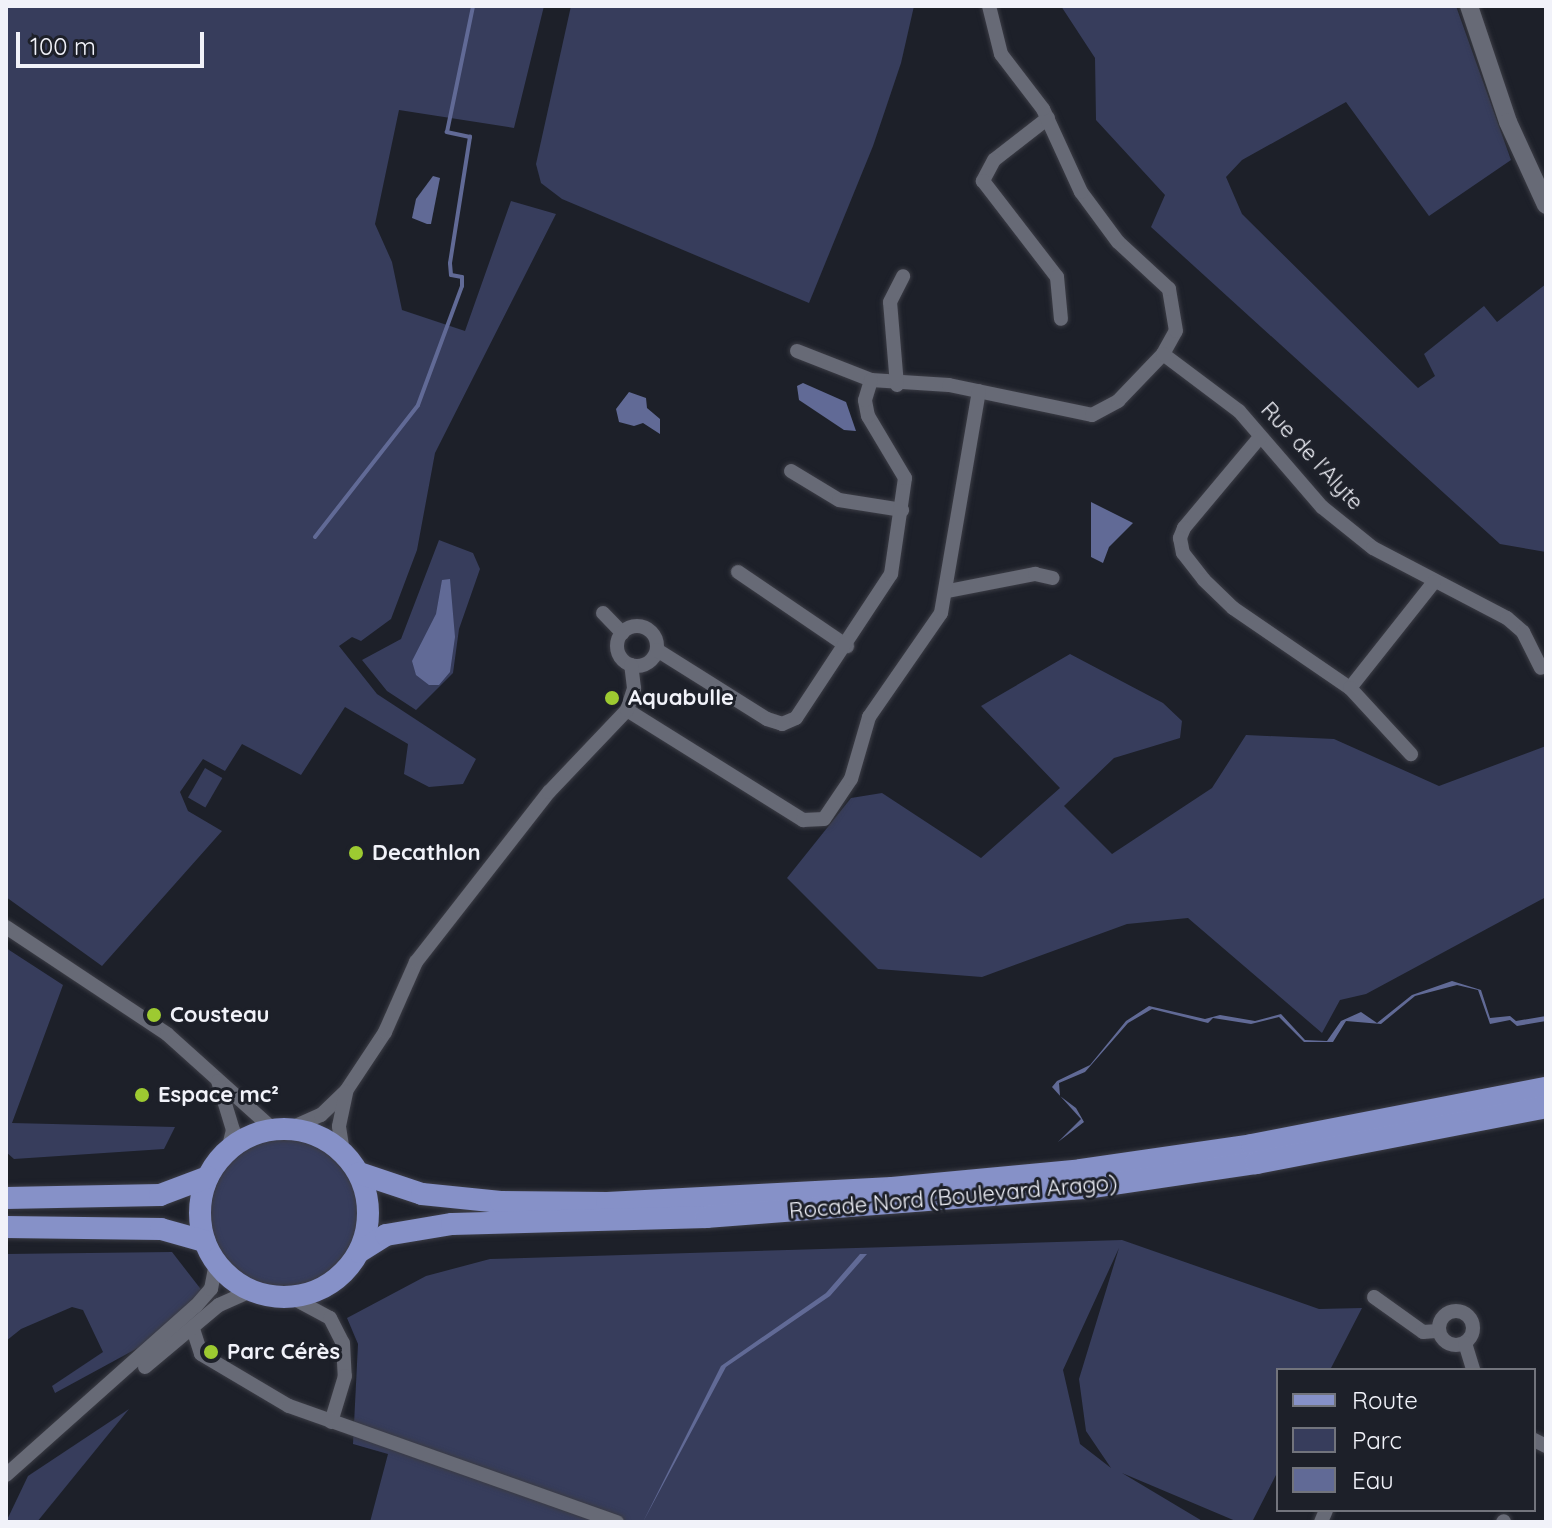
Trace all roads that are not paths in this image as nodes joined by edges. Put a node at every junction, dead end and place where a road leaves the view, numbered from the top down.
1 (989, 6) edge
2 (1469, 6) edge
3 (1048, 118) junction
4 (1546, 205) edge
5 (903, 276) dead end
6 (1061, 319) dead end
7 (797, 351) dead end
8 (1163, 354) junction
9 (871, 380) junction
10 (897, 385) junction
11 (979, 391) junction
12 (1260, 437) junction
13 (791, 471) dead end
14 (902, 510) junction
15 (738, 572) dead end
16 (1053, 578) dead end
17 (1434, 582) junction
18 (948, 591) junction
19 (603, 613) dead end
20 (622, 633) junction
21 (847, 646) junction
22 (657, 650) junction
23 (631, 665) junction
24 (1541, 668) dead end
25 (1350, 688) junction
26 (627, 710) junction
27 (1411, 754) dead end
28 (6, 927) edge
29 (205, 1065) junction
30 (1546, 1088) edge
31 (346, 1091) junction
32 (1546, 1107) edge
33 (281, 1129) junction
34 (228, 1150) junction
35 (343, 1152) junction
36 (359, 1173) junction
37 (208, 1177) junction
38 (6, 1198) edge
39 (6, 1227) edge
40 (204, 1241) junction
41 (359, 1252) junction
42 (216, 1263) junction
43 (251, 1291) junction
44 (291, 1297) junction
45 (1374, 1297) dead end
46 (193, 1329) junction
47 (1439, 1331) junction
48 (1465, 1343) junction
49 (1472, 1368) edge
50 (73, 1418) junction
51 (331, 1422) junction
52 (6, 1475) edge
53 (617, 1522) edge

1 - 3 street
2 - 4 street
3 - 6 street
3 - 8 street
5 - 10 street
7 - 9 street
8 - 11 street
8 - 12 street, Rue de l'Alyte
9 - 10 street
9 - 14 street
10 - 11 street
11 - 18 street
12 - 17 street, Rue de l'Alyte
12 - 25 street
13 - 14 street
14 - 21 street
15 - 21 street
16 - 18 street
17 - 24 street, Rue de l'Alyte
17 - 25 street
18 - 26 street
19 - 20 street
20 - 22 street
20 - 23 street
21 - 22 street
22 - 23 street
23 - 26 street
25 - 27 street
26 - 31 street
28 - 29 street
29 - 33 street
29 - 34 street
30 - 36 main road, Rocade Nord (Boulevard Arago)
31 - 33 street
31 - 35 street
32 - 41 main road, Rocade Nord (Boulevard Arago)
33 - 34 main road
33 - 35 main road
34 - 37 main road
35 - 36 main road
36 - 41 main road
37 - 38 main road
37 - 40 main road
39 - 40 main road
40 - 42 main road
41 - 44 main road
42 - 43 main road
42 - 50 street
43 - 44 main road
43 - 46 street
44 - 51 street
45 - 47 street
46 - 50 street
46 - 51 street
47 - 48 street
47 - 48 street
48 - 49 street
50 - 52 street
51 - 53 street

